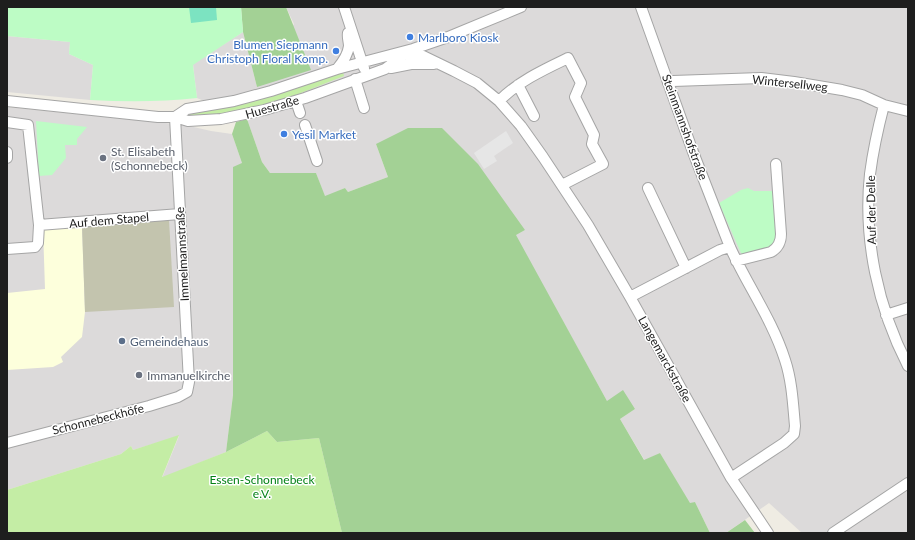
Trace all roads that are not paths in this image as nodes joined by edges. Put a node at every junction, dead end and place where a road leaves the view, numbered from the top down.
1 (344, 7) edge
2 (521, 7) edge
3 (641, 7) edge
4 (499, 11) edge
5 (348, 23) junction
6 (409, 52) junction
7 (362, 63) junction
8 (438, 64) junction
9 (385, 69) junction
10 (337, 70) junction
11 (366, 75) junction
12 (354, 79) junction
13 (668, 83) junction
14 (518, 85) junction
15 (7, 101) edge
16 (296, 101) junction
17 (499, 101) junction
18 (884, 105) junction
19 (364, 108) dead end
20 (908, 111) edge
21 (300, 113) dead end
22 (534, 116) dead end
23 (175, 117) junction
24 (7, 122) edge
25 (305, 124) dead end
26 (7, 152) edge
27 (7, 158) edge
28 (317, 161) dead end
29 (776, 164) dead end
30 (562, 185) junction
31 (648, 188) dead end
32 (180, 214) junction
33 (39, 225) junction
34 (730, 247) junction
35 (7, 249) edge
36 (739, 265) junction
37 (686, 268) junction
38 (630, 297) junction
39 (908, 308) edge
40 (886, 315) junction
41 (908, 366) edge
42 (187, 392) joint
43 (7, 443) edge
44 (731, 478) junction
45 (908, 482) edge
46 (768, 533) edge
47 (833, 533) edge

1 - 5 street
2 - 4 street
3 - 13 street, Steinmannshofstraße
4 - 6 street
5 - 7 street
5 - 10 street
6 - 7 street, Langemarckstraße
6 - 8 street, Langemarckstraße
6 - 9 street
7 - 10 street, Huestraße
7 - 11 street
8 - 9 street, Langemarckstraße
8 - 17 street, Langemarckstraße
9 - 11 street, Huestraße
10 - 23 street, Huestraße
11 - 12 street, Huestraße
12 - 16 street, Huestraße
12 - 19 street
13 - 18 street, Wintersellweg
13 - 34 street, Steinmannshofstraße
14 - 17 street
14 - 22 street
14 - 30 street
15 - 23 street, Huestraße
16 - 21 street
16 - 23 street, Huestraße
17 - 30 street, Langemarckstraße
18 - 20 street, Wintersellweg
18 - 40 street, Auf der Delle
23 - 32 street, Immelmannstraße
24 - 33 street
25 - 28 street
26 - 27 street
29 - 36 street
30 - 38 street, Langemarckstraße
31 - 37 street
32 - 33 street, Auf dem Stapel
32 - 42 street, Immelmannstraße
33 - 35 street
34 - 36 street, Steinmannshofstraße
34 - 37 street
36 - 44 street, Steinmannshofstraße
37 - 38 street
38 - 44 street, Langemarckstraße
39 - 40 street
40 - 41 street, Auf der Delle
42 - 43 street, Schonnebeckhöfe
44 - 46 street, Langemarckstraße
45 - 47 street

